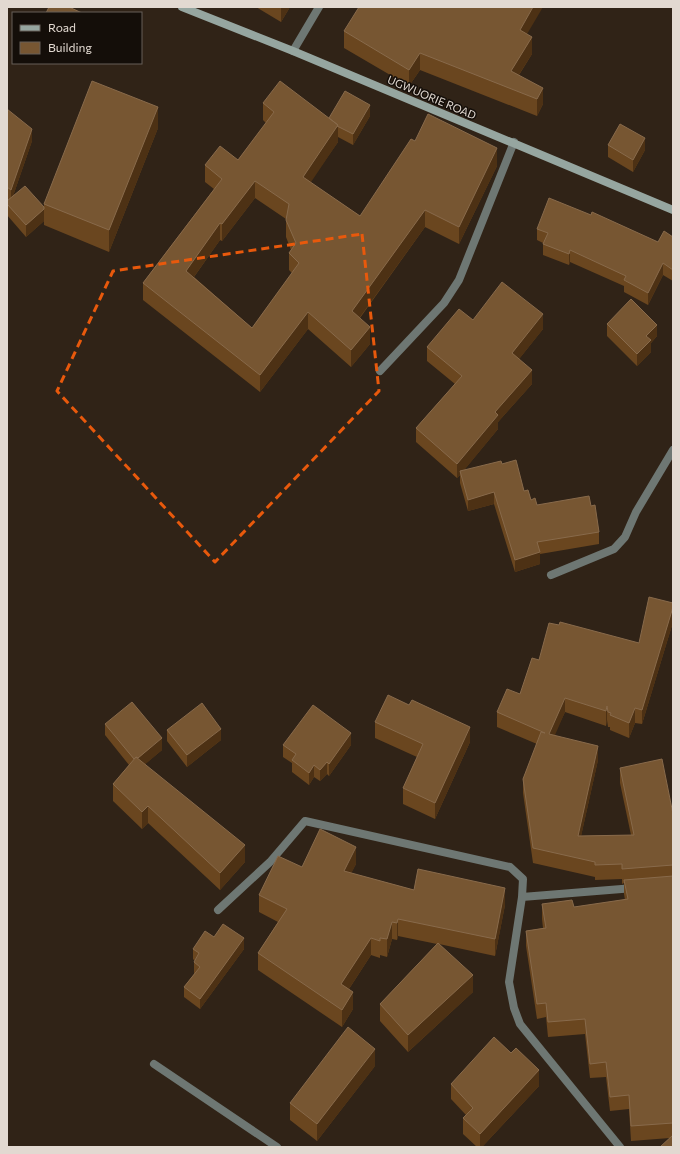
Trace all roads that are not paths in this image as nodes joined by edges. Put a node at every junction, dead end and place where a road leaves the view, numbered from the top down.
1 (182, 7) edge
2 (319, 7) edge
3 (293, 51) junction
4 (514, 142) junction
5 (673, 210) edge
6 (380, 371) dead end
7 (673, 450) edge
8 (551, 575) dead end
9 (641, 888) edge
10 (522, 897) junction
11 (218, 910) dead end
12 (154, 1064) dead end
13 (278, 1147) edge
14 (620, 1147) edge

1 - 3 street, UGWUORIE ROAD
2 - 3 street
3 - 4 street, UGWUORIE ROAD
4 - 5 street, UGWUORIE ROAD
4 - 6 street
7 - 8 street
9 - 10 street
10 - 11 street
10 - 14 street
12 - 13 street

